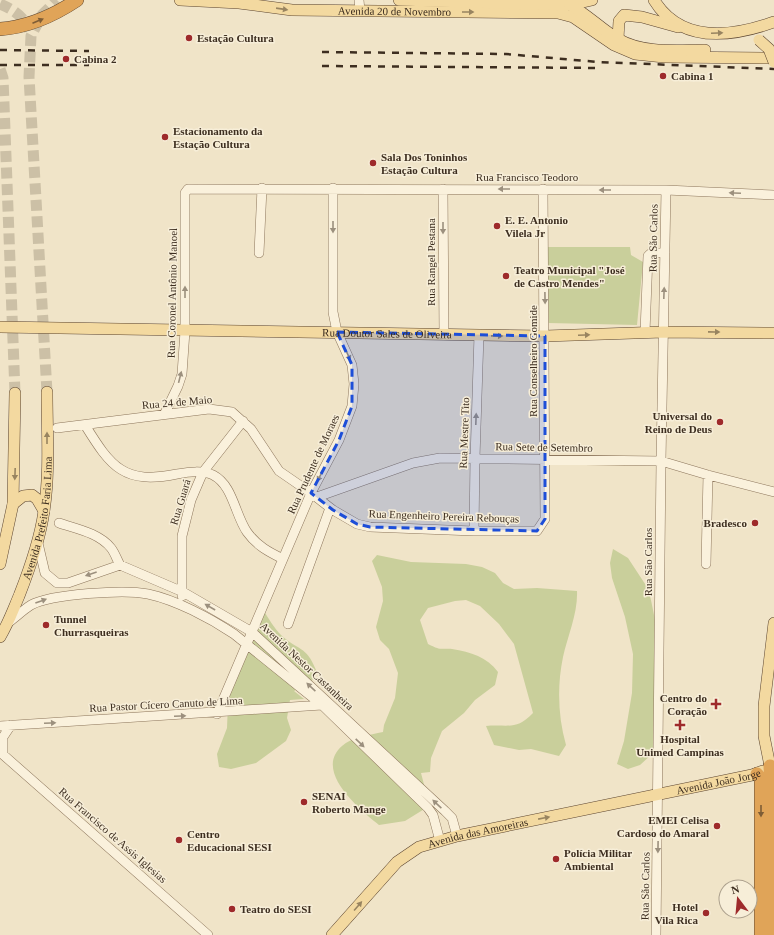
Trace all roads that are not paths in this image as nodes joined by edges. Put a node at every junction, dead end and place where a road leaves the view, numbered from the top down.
1 (77, 0) edge
2 (180, 0) edge
3 (399, 0) edge
4 (592, 0) edge
5 (654, 0) edge
6 (239, 1) edge
7 (478, 1) edge
8 (567, 3) edge
9 (359, 6) edge
10 (774, 22) edge
11 (0, 29) edge
12 (696, 32) junction
13 (738, 32) junction
14 (618, 39) junction
15 (774, 52) edge
16 (774, 58) edge
17 (774, 62) edge
18 (262, 188) junction
19 (333, 188) junction
20 (443, 189) junction
21 (543, 189) junction
22 (666, 190) junction
23 (185, 193) joint
24 (774, 195) edge
25 (665, 252) junction
26 (259, 253) dead end
27 (0, 327) edge
28 (186, 331) junction
29 (337, 332) junction
30 (645, 332) junction
31 (663, 332) junction
32 (774, 333) edge
33 (444, 335) junction
34 (479, 335) junction
35 (545, 336) junction
36 (47, 392) tunnel mouth
37 (15, 393) tunnel mouth
38 (166, 413) junction
39 (243, 421) junction
40 (84, 425) junction
41 (58, 428) dead end
42 (474, 458) junction
43 (546, 460) junction
44 (660, 461) junction
45 (202, 472) junction
46 (708, 475) junction
47 (774, 492) edge
48 (314, 495) junction
49 (13, 504) junction
50 (330, 508) junction
51 (44, 511) junction
52 (60, 523) dead end
53 (537, 531) joint
54 (474, 532) junction
55 (38, 543) junction
56 (283, 559) junction
57 (0, 564) edge
58 (706, 564) dead end
59 (120, 565) junction
60 (183, 592) junction
61 (180, 605) junction
62 (9, 622) junction
63 (774, 623) edge
64 (288, 624) dead end
65 (252, 632) junction
66 (0, 637) edge
67 (246, 644) junction
68 (774, 676) edge
69 (322, 706) junction
70 (764, 706) junction
71 (217, 714) junction
72 (11, 725) junction
73 (0, 726) edge
74 (2, 753) edge
75 (772, 764) edge
76 (757, 774) junction
77 (659, 794) junction
78 (457, 836) junction
79 (440, 841) junction
80 (208, 935) edge
81 (332, 935) edge
82 (656, 935) edge
83 (761, 935) edge
84 (771, 935) edge

11 -> 1 highway
2 - 6 main road, Avenida 20 de Novembro
3 - 7 main road, Avenida 20 de Novembro
4 - 8 main road, Avenida 20 de Novembro
5 - 12 main road
6 -> 9 main road, Avenida 20 de Novembro
7 - 8 main road, Avenida 20 de Novembro
8 - 14 main road
9 -> 16 main road, Avenida 20 de Novembro
10 - 13 main road
12 -> 13 main road
12 - 14 main road
13 - 17 main road, bridge
14 - 15 main road
18 - 19 street, Rua Francisco Teodoro
18 - 23 street, Rua Francisco Teodoro
18 - 26 street
19 - 20 street, Rua Francisco Teodoro
19 -> 29 street, Rua Prudente de Moraes
21 -> 20 street, Rua Francisco Teodoro
20 -> 33 street, Rua Rangel Pestana
22 -> 21 street, Rua Francisco Teodoro
21 -> 35 street, Rua Conselheiro Gomide
24 -> 22 street, Rua Francisco Teodoro
22 - 25 street, Rua São Carlos
28 -> 23 street, Rua Coronel Antônio Manoel
25 - 30 street
31 -> 25 street, Rua São Carlos
27 - 28 main road, Rua Doutor Sales de Oliveira
28 - 29 main road, Rua Doutor Sales de Oliveira
38 -> 28 street, Rua Coronel Antônio Manoel
29 - 33 main road, Rua Doutor Sales de Oliveira
29 -> 48 street, Rua Prudente de Moraes
30 - 31 main road, Rua Doutor Sales de Oliveira
35 -> 30 main road, Rua Doutor Sales de Oliveira
31 -> 32 main road, Rua Doutor Sales de Oliveira
31 - 44 street, Rua São Carlos
33 - 34 main road, Rua Doutor Sales de Oliveira
34 -> 35 main road, Rua Doutor Sales de Oliveira
42 -> 34 street, Rua Mestre Tito
35 - 43 street, Rua Conselheiro Gomide
51 -> 36 main road, Avenida Prefeito Faria Lima
37 -> 49 main road
38 - 39 street, Rua 24 de Maio
38 - 40 street, Rua 24 de Maio
39 - 45 street, Rua Guará
39 - 48 street, Rua 24 de Maio
40 - 41 street, Rua 24 de Maio
40 - 45 street
42 - 43 street, Rua Sete de Setembro
42 - 48 street, Rua Sete de Setembro
42 - 54 street, Rua Mestre Tito
43 - 44 street, Rua Sete de Setembro
43 - 53 street, Rua Conselheiro Gomide
44 - 46 street, Rua Sete de Setembro
44 - 77 street, Rua São Carlos
45 - 56 street
45 - 60 street, Rua Guará
46 - 47 street, Rua Sete de Setembro
46 - 58 street
48 - 50 street, Rua 24 de Maio
48 - 56 street, Rua Prudente de Moraes
49 - 51 main road
49 - 57 main road
50 - 54 street, Rua Engenheiro Pereira Rebouças
50 - 64 street
51 - 55 main road, Avenida Prefeito Faria Lima
52 - 59 street
53 - 54 street, Rua Engenheiro Pereira Rebouças
59 -> 55 street
55 - 62 main road, Avenida Prefeito Faria Lima
56 - 65 street, Rua Prudente de Moraes
59 - 60 street, Avenida Nestor Castanheira
60 - 61 street, Rua Guará
65 -> 60 street, Avenida Nestor Castanheira
62 -> 61 street, Avenida Nestor Castanheira
61 - 67 street, Avenida Nestor Castanheira
62 - 66 main road, Avenida Prefeito Faria Lima
63 - 70 main road
65 - 67 street, Rua Prudente de Moraes
78 -> 65 street, Avenida Nestor Castanheira
67 - 69 street, Avenida Nestor Castanheira
67 - 71 street, Rua Prudente de Moraes
68 - 70 main road
69 - 71 street, Rua Pastor Cícero Canuto de Lima
69 -> 79 street, Avenida Nestor Castanheira
70 - 75 main road
72 -> 71 street, Rua Pastor Cícero Canuto de Lima
72 - 73 street, Rua Pastor Cícero Canuto de Lima
72 - 74 street
74 - 80 street, Rua Francisco de Assis Iglesias
75 - 76 main road, Avenida João Jorge
75 - 84 highway
76 - 77 main road, Avenida João Jorge
76 -> 83 highway
78 -> 77 main road, Avenida das Amoreiras
77 -> 82 street, Rua São Carlos
78 - 79 main road, Avenida das Amoreiras
81 -> 79 main road, Avenida das Amoreiras

